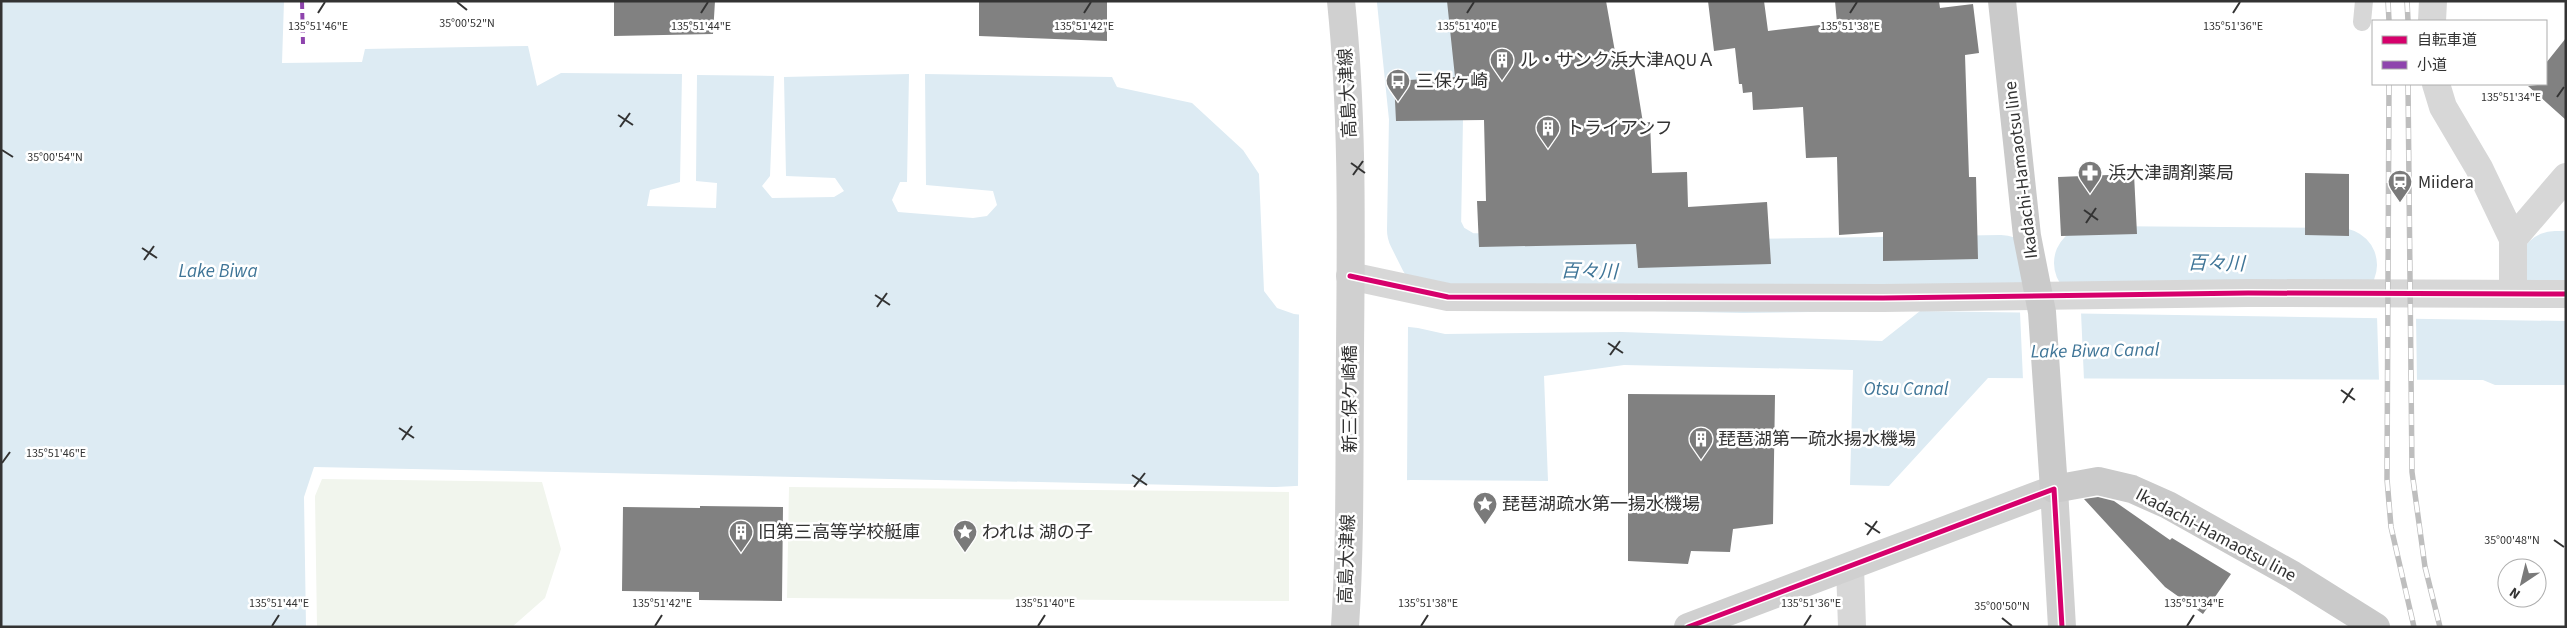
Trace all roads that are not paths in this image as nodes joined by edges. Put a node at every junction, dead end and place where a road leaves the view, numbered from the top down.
1 (1341, 1) edge
2 (2002, 1) edge
3 (2364, 1) edge
4 (2433, 1) edge
5 (2432, 20) edge
6 (2362, 22) dead end
7 (2436, 85) edge
8 (2566, 177) edge
9 (2513, 239) junction
10 (1350, 276) junction
11 (2513, 293) junction
12 (2566, 294) edge
13 (2040, 303) junction
14 (1350, 306) joint
15 (2054, 488) junction
16 (1349, 492) joint
17 (1850, 567) junction
18 (1345, 627) edge
19 (1688, 627) edge
20 (1852, 627) edge
21 (2062, 627) edge
22 (2376, 627) edge

1 - 10 main road, 高島大津線
2 - 13 main road, Ikadachi-Hamaotsu line
3 - 6 lane
4 - 5 street
7 - 9 street
8 - 9 street
9 - 11 street
10 - 13 street
10 - 14 main road, 高島大津線
11 - 12 street
11 - 13 street
13 - 15 main road, Ikadachi-Hamaotsu line
14 - 16 main road, 新三保ケ崎橋
15 - 17 main road
15 - 21 main road
15 - 22 main road, Ikadachi-Hamaotsu line
16 - 18 main road, 高島大津線
17 - 19 main road
17 - 20 street

